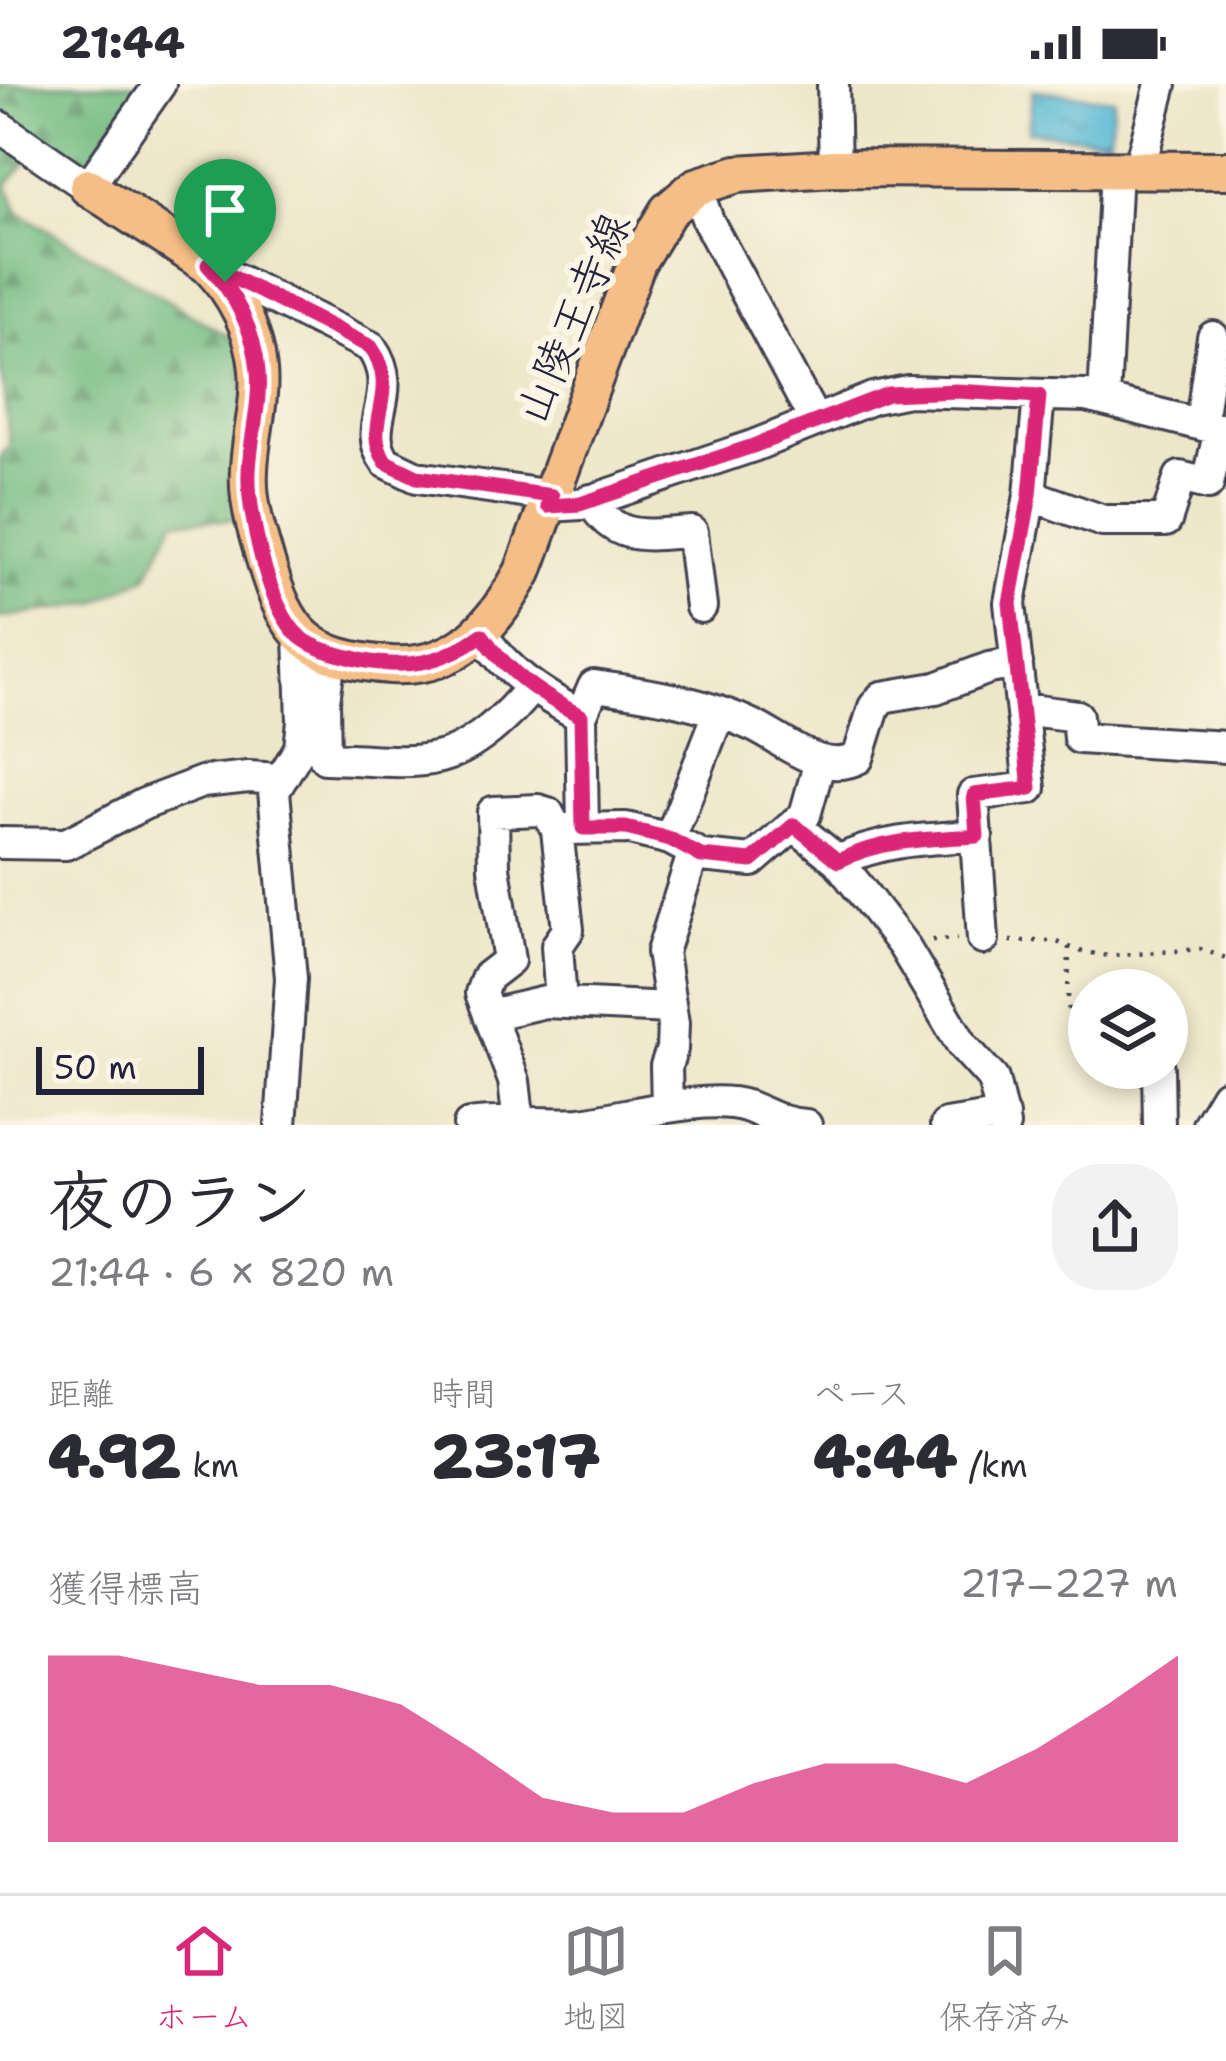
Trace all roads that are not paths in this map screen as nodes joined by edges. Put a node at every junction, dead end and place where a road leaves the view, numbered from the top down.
1 (160, 84) edge
2 (833, 84) edge
3 (1161, 84) edge
4 (0, 128) edge
5 (835, 168) junction
6 (1128, 170) junction
7 (1226, 170) edge
8 (88, 187) junction
9 (696, 187) junction
10 (208, 265) junction
11 (1214, 337) dead end
12 (1039, 396) junction
13 (1104, 399) junction
14 (815, 422) junction
15 (1216, 428) edge
16 (1030, 495) junction
17 (591, 500) junction
18 (550, 501) junction
19 (700, 607) dead end
20 (482, 635) junction
21 (316, 644) junction
22 (1017, 663) junction
23 (530, 688) junction
24 (1022, 709) junction
25 (719, 713) junction
26 (581, 716) junction
27 (1226, 747) edge
28 (820, 761) junction
29 (279, 779) junction
30 (794, 825) junction
31 (570, 829) junction
32 (977, 836) junction
33 (0, 844) edge
34 (682, 845) junction
35 (838, 861) junction
36 (982, 939) road end
37 (561, 1002) junction
38 (670, 1008) junction
39 (489, 1015) junction
40 (1158, 1089) edge
41 (1226, 1095) edge
42 (667, 1108) junction
43 (1004, 1121) edge
44 (281, 1125) edge
45 (469, 1125) edge
46 (519, 1125) edge
47 (806, 1125) edge
48 (946, 1125) edge
49 (1160, 1125) edge
50 (1208, 1125) edge

1 - 8 street
2 - 5 street
3 - 6 street
4 - 8 street
5 - 6 main road, 山陵王寺線
5 - 9 main road, 山陵王寺線
6 - 7 main road, 山陵王寺線
6 - 13 street
8 - 10 main road
9 - 14 street
9 - 18 main road, 山陵王寺線
10 - 18 street
10 - 21 main road
11 - 15 street
12 - 13 street
12 - 14 street
12 - 16 street
13 - 15 street
14 - 17 street
15 - 16 street
16 - 22 street
17 - 18 street
17 - 19 street
18 - 20 main road, 山陵王寺線
20 - 21 main road
20 - 23 street
21 - 23 street
21 - 29 street
22 - 24 street
22 - 28 street
23 - 26 street
24 - 27 street
24 - 32 street
25 - 26 street
25 - 28 street
25 - 34 street
26 - 31 street
28 - 30 street
29 - 33 street
29 - 44 street
30 - 34 street
30 - 35 street
31 - 34 street
31 - 37 street
31 - 39 street
32 - 35 street
32 - 36 street
34 - 38 street
35 - 43 street
37 - 38 street
37 - 39 street
38 - 42 street
39 - 46 street
40 - 49 street
41 - 50 street
42 - 46 street
42 - 47 street
43 - 48 street
45 - 46 street

